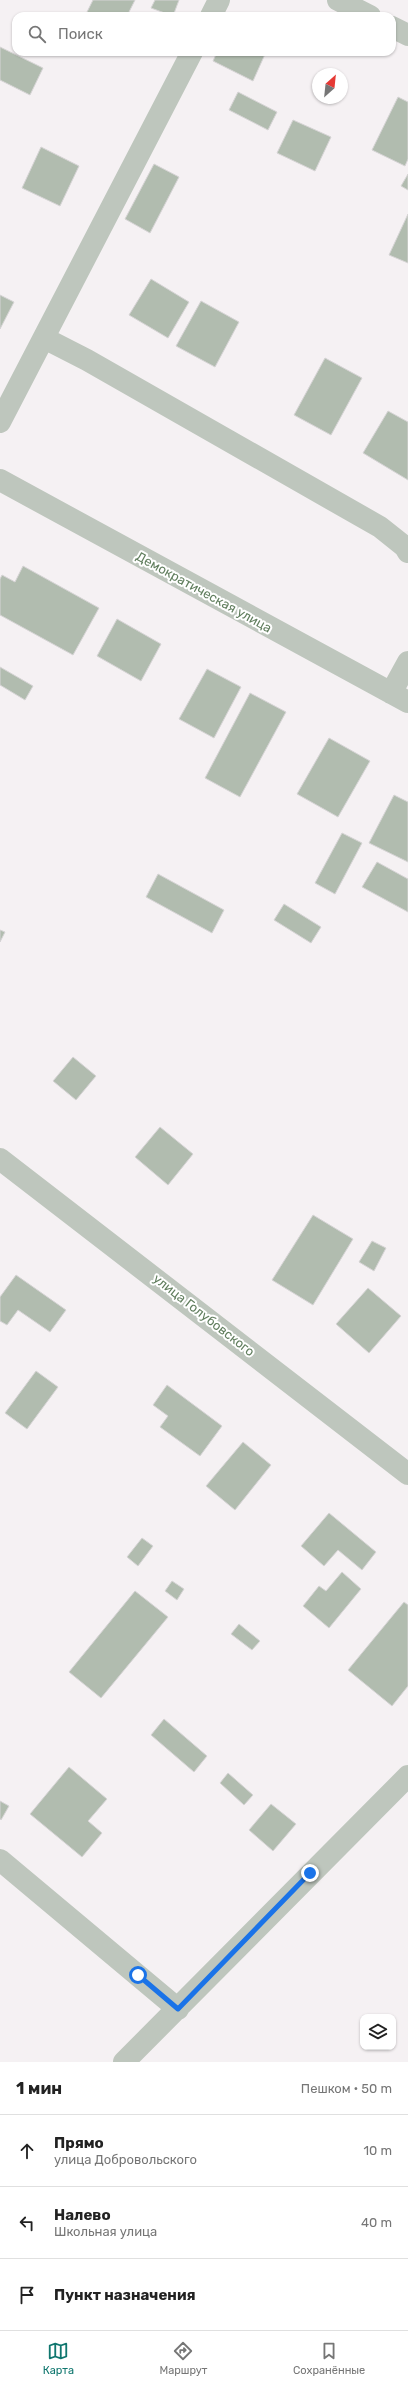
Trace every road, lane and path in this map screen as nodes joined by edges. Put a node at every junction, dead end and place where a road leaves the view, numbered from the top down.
1 (219, 0) edge
2 (338, 0) edge
3 (213, 12) edge
4 (362, 12) edge
5 (396, 29) edge
6 (408, 35) edge
7 (190, 56) edge
8 (44, 338) junction
9 (0, 422) edge
10 (0, 480) edge
11 (408, 552) edge
12 (408, 662) edge
13 (399, 698) edge
14 (0, 1159) edge
15 (408, 1474) edge
16 (408, 1776) edge
17 (0, 1860) edge
18 (178, 2009) junction
19 (124, 2062) edge

1 - 3 street
2 - 4 street
5 - 6 street
7 - 8 street
8 - 9 street
8 - 11 street
10 - 13 street, Демократическая улица
12 - 13 street
14 - 15 street, улица Голубовского
16 - 18 street
17 - 18 street
18 - 19 street

